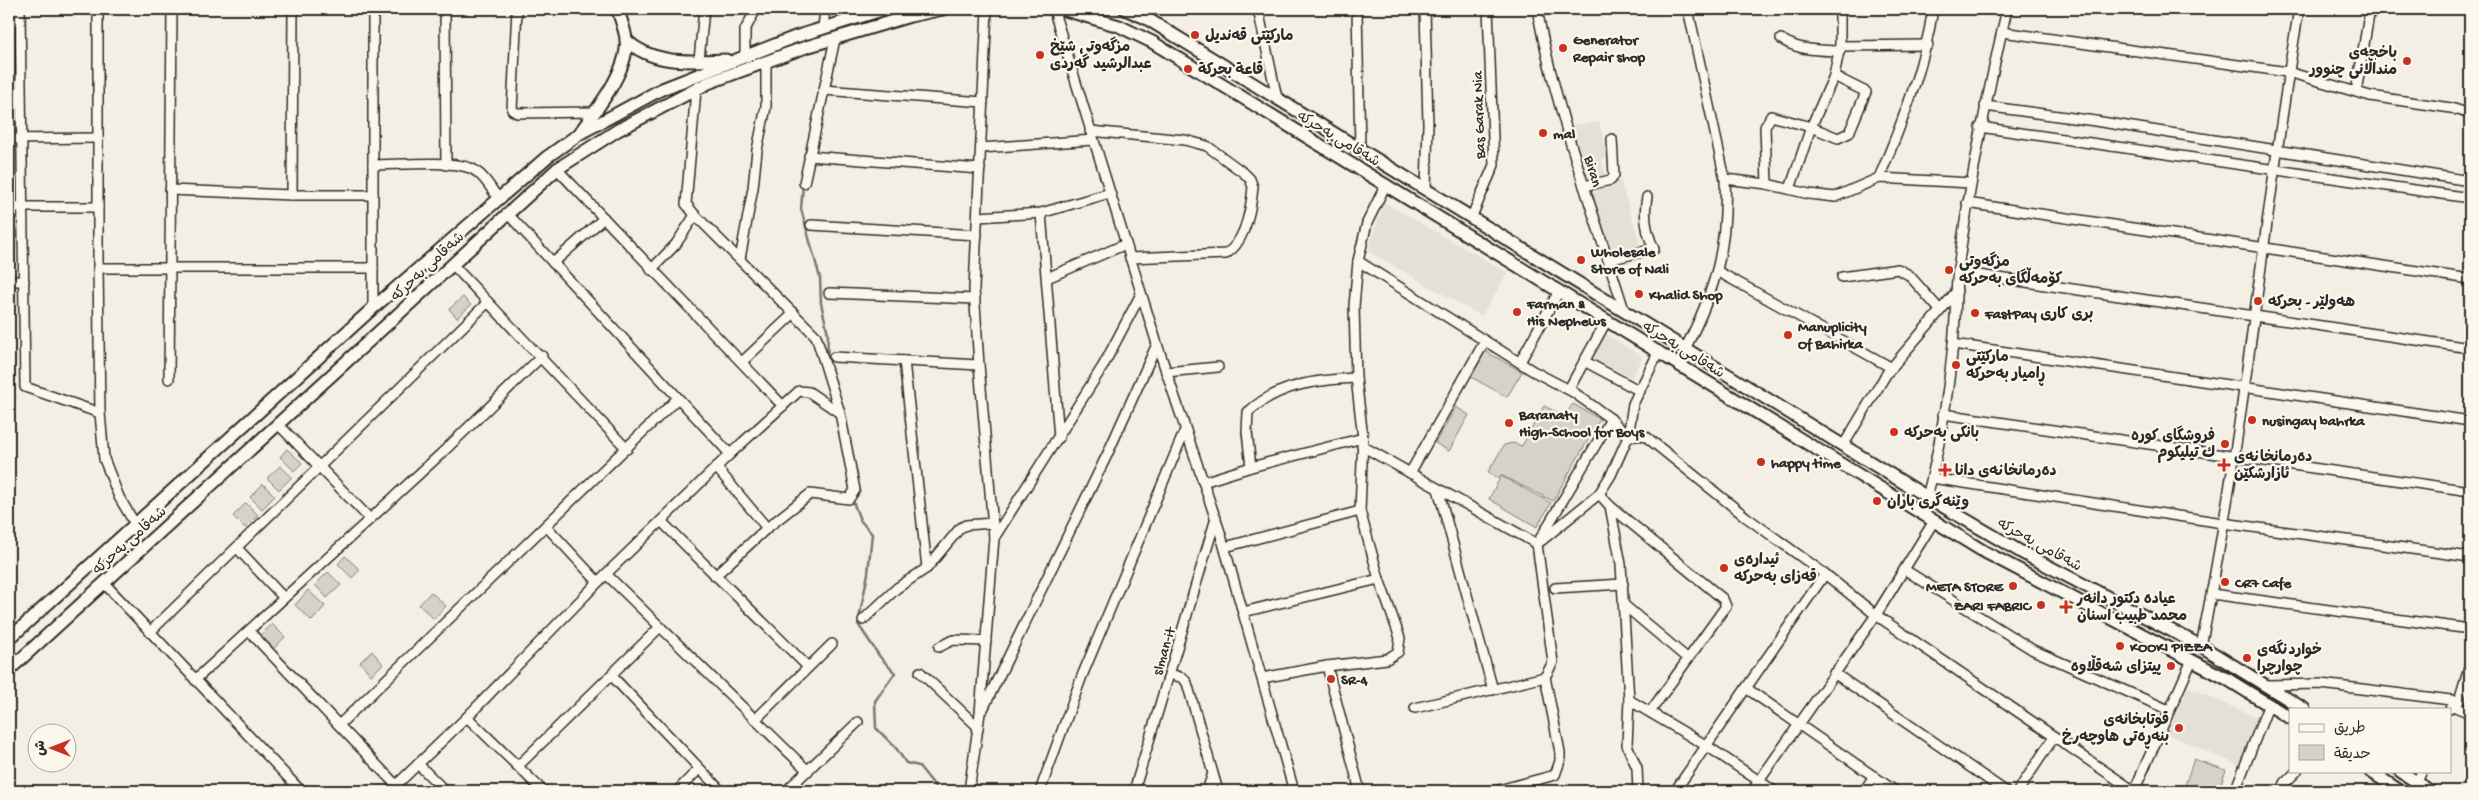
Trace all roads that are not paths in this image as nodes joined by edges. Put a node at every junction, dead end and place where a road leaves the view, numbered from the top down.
1 (20, 9) edge
2 (98, 9) edge
3 (172, 9) edge
4 (293, 9) edge
5 (374, 9) edge
6 (445, 9) edge
7 (517, 9) edge
8 (618, 9) edge
9 (704, 9) edge
10 (756, 9) edge
11 (825, 9) edge
12 (885, 9) edge
13 (943, 9) edge
14 (987, 9) edge
15 (1055, 9) edge
16 (1062, 9) edge
17 (1125, 9) edge
18 (1258, 9) edge
19 (1357, 9) edge
20 (1425, 9) edge
21 (1488, 9) edge
22 (1537, 9) edge
23 (1688, 9) edge
24 (1840, 9) edge
25 (1933, 9) edge
26 (2007, 9) edge
27 (2299, 9) edge
28 (2370, 9) edge
29 (860, 12) edge
30 (913, 12) edge
31 (1148, 13) edge
32 (823, 28) junction
33 (2002, 32) junction
34 (835, 39) junction
35 (1781, 39) dead end
36 (626, 40) junction
37 (1928, 46) junction
38 (1840, 48) junction
39 (740, 58) junction
40 (699, 60) junction
41 (766, 62) junction
42 (2288, 72) junction
43 (1834, 76) junction
44 (696, 90) junction
45 (824, 90) junction
46 (2356, 92) junction
47 (1277, 98) junction
48 (983, 102) junction
49 (1985, 106) junction
50 (596, 112) junction
51 (2470, 114) edge
52 (1811, 127) junction
53 (1980, 127) junction
54 (578, 134) junction
55 (1092, 135) junction
56 (98, 138) junction
57 (1612, 138) dead end
58 (9, 139) edge
59 (22, 139) junction
60 (981, 148) junction
61 (1360, 148) junction
62 (2277, 150) junction
63 (809, 156) junction
64 (373, 165) junction
65 (446, 165) junction
66 (980, 168) junction
67 (557, 169) junction
68 (2274, 171) junction
69 (1879, 178) junction
70 (1725, 180) junction
71 (2470, 181) edge
72 (804, 183) dead end
73 (1971, 183) junction
74 (1386, 184) junction
75 (1767, 184) junction
76 (1584, 186) junction
77 (1426, 188) junction
78 (1790, 189) junction
79 (170, 190) junction
80 (1110, 193) junction
81 (292, 195) junction
82 (373, 195) junction
83 (1647, 197) dead end
84 (2470, 198) edge
85 (499, 199) junction
86 (1967, 203) junction
87 (9, 206) edge
88 (23, 206) junction
89 (98, 207) junction
90 (507, 213) junction
91 (1041, 213) junction
92 (695, 215) junction
93 (1472, 216) junction
94 (978, 217) junction
95 (604, 218) junction
96 (811, 225) dead end
97 (977, 235) junction
98 (1126, 244) junction
99 (2263, 248) junction
100 (1130, 258) junction
101 (740, 259) junction
102 (1608, 260) junction
103 (1358, 262) junction
104 (553, 263) junction
105 (452, 264) junction
106 (170, 267) junction
107 (98, 268) junction
108 (373, 268) junction
109 (651, 270) junction
110 (1717, 271) junction
111 (1958, 272) junction
112 (1842, 276) dead end
113 (1047, 278) junction
114 (2470, 279) edge
115 (9, 281) edge
116 (24, 281) junction
117 (1559, 291) junction
118 (1957, 291) junction
119 (1592, 292) junction
120 (829, 293) dead end
121 (1141, 294) junction
122 (974, 299) junction
123 (488, 302) junction
124 (1584, 307) junction
125 (373, 308) junction
126 (1624, 310) junction
127 (1940, 310) junction
128 (794, 313) junction
129 (2254, 316) junction
130 (1607, 320) junction
131 (1485, 341) junction
132 (1157, 344) junction
133 (1953, 344) junction
134 (1686, 347) junction
135 (2470, 348) edge
136 (1659, 351) junction
137 (542, 356) junction
138 (834, 357) dead end
139 (904, 361) junction
140 (1584, 361) junction
141 (742, 362) junction
142 (1520, 362) junction
143 (979, 365) junction
144 (308, 367) junction
145 (1218, 367) dead end
146 (1892, 368) junction
147 (1166, 372) junction
148 (1356, 378) junction
149 (169, 379) dead end
150 (323, 382) junction
151 (2243, 388) junction
152 (1569, 389) junction
153 (1640, 390) junction
154 (678, 398) junction
155 (783, 406) junction
156 (100, 413) junction
157 (840, 413) junction
158 (1944, 414) junction
159 (1611, 419) junction
160 (2470, 421) edge
161 (278, 424) junction
162 (1185, 430) junction
163 (1628, 437) junction
164 (1059, 438) junction
165 (1362, 442) junction
166 (1843, 446) junction
167 (627, 448) junction
168 (730, 454) junction
169 (2233, 456) junction
170 (319, 467) junction
171 (1251, 467) junction
172 (716, 468) junction
173 (1410, 473) junction
174 (1932, 478) junction
175 (1203, 482) junction
176 (1438, 488) junction
177 (2470, 492) edge
178 (1599, 494) junction
179 (1928, 497) junction
180 (1610, 506) junction
181 (1360, 511) junction
182 (1216, 518) junction
183 (370, 519) junction
184 (661, 521) junction
185 (1934, 521) junction
186 (993, 523) junction
187 (2223, 523) junction
188 (135, 524) junction
189 (546, 526) junction
190 (766, 528) junction
191 (1992, 535) junction
192 (994, 538) junction
193 (1537, 544) junction
194 (1225, 547) junction
195 (237, 548) junction
196 (1982, 551) junction
197 (2022, 552) junction
198 (2470, 557) edge
199 (89, 567) junction
200 (927, 568) junction
201 (2014, 568) junction
202 (1905, 570) junction
203 (606, 574) junction
204 (1825, 574) junction
205 (715, 576) junction
206 (1380, 579) junction
207 (598, 582) junction
208 (104, 583) junction
209 (1623, 584) junction
210 (1555, 588) dead end
211 (2212, 594) junction
212 (284, 598) junction
213 (1624, 605) junction
214 (1243, 612) junction
215 (1876, 615) junction
216 (863, 620) dead end
217 (659, 628) junction
218 (2470, 629) edge
219 (248, 631) junction
220 (150, 632) junction
221 (9, 639) edge
222 (986, 641) junction
223 (832, 644) dead end
224 (2201, 646) junction
225 (939, 647) dead end
226 (1688, 659) junction
227 (2192, 660) junction
228 (2470, 665) edge
229 (1327, 666) junction
230 (808, 667) junction
231 (9, 670) edge
232 (920, 672) dead end
233 (1834, 673) junction
234 (1170, 674) junction
235 (611, 675) junction
236 (1545, 677) junction
237 (1262, 678) junction
238 (195, 680) junction
239 (2468, 681) edge
240 (2268, 685) junction
241 (1746, 688) junction
242 (1493, 690) junction
243 (1629, 700) junction
244 (2269, 704) junction
245 (2454, 705) edge
246 (1415, 708) dead end
247 (2302, 708) edge
248 (2169, 710) junction
249 (1650, 712) junction
250 (980, 713) junction
251 (2470, 713) edge
252 (467, 717) junction
253 (2289, 717) edge
254 (755, 720) junction
255 (858, 722) dead end
256 (1798, 723) junction
257 (339, 725) junction
258 (978, 727) junction
259 (2054, 737) junction
260 (1707, 746) junction
261 (418, 764) junction
262 (518, 766) junction
263 (700, 769) junction
264 (808, 771) junction
265 (2296, 772) edge
266 (2372, 772) edge
267 (2402, 772) edge
268 (2422, 772) edge
269 (1212, 776) junction
270 (1874, 776) junction
271 (1759, 781) junction
272 (2417, 782) junction
273 (393, 788) edge
274 (968, 790) edge
275 (301, 791) edge
276 (445, 791) edge
277 (543, 791) edge
278 (677, 791) edge
279 (721, 791) edge
280 (786, 791) edge
281 (1040, 791) edge
282 (1134, 791) edge
283 (1207, 791) edge
284 (1218, 791) edge
285 (1294, 791) edge
286 (1360, 791) edge
287 (1495, 791) edge
288 (1638, 791) edge
289 (1675, 791) edge
290 (1752, 791) edge
291 (1774, 791) edge
292 (1864, 791) edge
293 (1894, 791) edge
294 (2005, 791) edge
295 (2018, 791) edge
296 (2134, 791) edge
297 (2235, 791) edge
298 (2282, 791) edge
299 (2400, 791) edge
300 (2430, 791) edge

1 - 59 street
2 - 56 street
3 - 79 street
4 - 81 street
5 - 64 street
6 - 65 street
7 - 50 street
8 - 36 main road
9 - 40 street
10 - 39 street
11 - 32 street
12 - 29 main road, شەقامی بەحرکە
13 - 30 main road, شەقامی بەحرکە
14 - 48 street
15 - 55 street
16 - 74 main road, شەقامی بەحرکە
17 - 31 main road, شەقامی بەحرکە
18 - 47 street
19 - 61 street
20 - 77 street
21 - 93 street, Bas Garak Nia
22 - 76 street, Biran
23 - 70 street
24 - 38 street
25 - 37 street
26 - 33 street
27 - 42 street
28 - 46 street
29 - 32 main road, شەقامی بەحرکە
30 - 34 main road, شەقامی بەحرکە
31 - 47 main road, شەقامی بەحرکە
32 - 39 main road, شەقامی بەحرکە
33 - 42 street
33 - 49 street
34 - 41 main road, شەقامی بەحرکە
34 - 45 street
35 - 38 street
36 - 40 main road
36 - 50 main road
37 - 38 street
37 - 69 street
38 - 43 street
39 - 40 main road
39 - 54 main road, شەقامی بەحرکە
41 - 44 main road, شەقامی بەحرکە
41 - 101 street
42 - 46 street
42 - 62 street
43 - 52 street
43 - 52 street
44 - 67 main road, شەقامی بەحرکە
44 - 92 street
45 - 48 street
45 - 63 street
46 - 51 street
47 - 61 main road, شەقامی بەحرکە
48 - 60 street
49 - 53 street
49 - 62 street
50 - 54 main road
52 - 75 street
52 - 78 street
53 - 68 street
53 - 73 street
54 - 85 main road, شەقامی بەحرکە
55 - 60 street
55 - 80 street
55 - 100 street
56 - 59 street
56 - 89 street
57 - 76 street
58 - 59 street
59 - 88 street
60 - 66 street
61 - 77 main road, شەقامی بەحرکە
62 - 68 street
62 - 71 street
63 - 66 street
63 - 72 street
64 - 65 street
64 - 82 street
65 - 85 street
66 - 94 street
67 - 90 main road, شەقامی بەحرکە
67 - 95 street
68 - 84 street
68 - 99 street
69 - 73 street
69 - 78 street
70 - 75 street
70 - 110 street
73 - 86 street
74 - 103 street
74 - 117 main road, شەقامی بەحرکە
75 - 78 street
76 - 102 street, Biran
77 - 93 main road, شەقامی بەحرکە
79 - 81 street
79 - 106 street
80 - 91 street
80 - 98 street
81 - 82 street
82 - 108 street
83 - 102 street
85 - 125 main road, شەقامی بەحرکە
86 - 99 street
86 - 111 street
87 - 88 street
88 - 89 street
88 - 116 street
89 - 107 street
90 - 104 street
90 - 105 main road, شەقامی بەحرکە
91 - 94 street
91 - 113 street
92 - 101 street
92 - 109 street
93 - 119 main road, شەقامی بەحرکە
94 - 97 street
95 - 104 street
95 - 109 street
96 - 97 street
97 - 122 street
98 - 100 street
98 - 113 street
99 - 114 street
99 - 129 street
100 - 121 street
101 - 128 street
102 - 126 street, Biran
103 - 131 street
103 - 148 street
104 - 154 street
105 - 123 street
105 - 150 main road, شەقامی بەحرکە
106 - 107 street
106 - 108 street
106 - 149 street
107 - 156 street
108 - 125 street
109 - 141 street
110 - 134 street
110 - 146 street
111 - 118 street
111 - 129 street
112 - 127 street
113 - 164 street
115 - 116 street
116 - 156 street
117 - 124 main road, شەقامی بەحرکە
117 - 142 street
118 - 127 street
118 - 133 street
119 - 124 main road
119 - 126 main road, شەقامی بەحرکە
120 - 122 street
121 - 132 street
121 - 164 street
122 - 143 street
123 - 137 street
123 - 170 street
124 - 130 main road, شەقامی بەحرکە
125 - 144 main road, شەقامی بەحرکە
126 - 134 main road, شەقامی بەحرکە
127 - 146 street
128 - 141 street
128 - 157 street
129 - 135 street
129 - 151 street
130 - 136 main road, شەقامی بەحرکە
130 - 140 street
131 - 142 street
131 - 173 street
132 - 147 street
132 - 250 street
133 - 151 street
133 - 158 street
134 - 166 main road, شەقامی بەحرکە
136 - 153 street
136 - 185 main road, شەقامی بەحرکە
137 - 167 street
137 - 183 street
138 - 139 street
139 - 143 street
139 - 200 street
140 - 152 street
140 - 153 street
141 - 155 street
142 - 152 street
143 - 186 street
144 - 150 main road
144 - 188 main road, شەقامی بەحرکە
145 - 147 street
146 - 166 street
147 - 162 street
148 - 165 street
148 - 171 street
150 - 161 main road, شەقامی بەحرکە
151 - 160 street
151 - 169 street
152 - 159 street
153 - 163 street
154 - 167 street
154 - 168 street
155 - 157 street
155 - 168 street
156 - 188 street
157 - 190 street
158 - 169 street
158 - 174 street
159 - 163 street
159 - 193 street
161 - 170 street
161 - 208 main road, شەقامی بەحرکە
162 - 175 street
162 - 281 street
163 - 178 street
163 - 204 street
164 - 192 street
165 - 171 street
165 - 173 street
165 - 181 street
166 - 179 main road, شەقامی بەحرکە
167 - 189 street
168 - 172 street
169 - 177 street
169 - 187 street
170 - 183 street
170 - 195 street
171 - 175 street
172 - 184 street
172 - 190 street
173 - 176 street
174 - 179 street
174 - 187 street
175 - 182 street
176 - 193 street
176 - 242 street
178 - 180 street
178 - 193 street
179 - 191 main road, شەقامی بەحرکە
180 - 209 street
180 - 226 street
181 - 194 street
181 - 206 street
182 - 194 street
182 - 234 street, slman-it
183 - 212 street
184 - 203 street
184 - 205 street
185 - 196 main road, شەقامی بەحرکە
185 - 202 street
186 - 192 street
186 - 200 street
187 - 198 street
187 - 211 street
188 - 199 main road, شەقامی بەحرکە
189 - 207 street
189 - 257 street
190 - 205 street
191 - 196 main road
191 - 197 main road, شەقامی بەحرکە
192 - 222 street
193 - 236 street
194 - 214 street
195 - 212 street
195 - 220 street
196 - 201 main road, شەقامی بەحرکە
197 - 201 main road
197 - 224 main road, شەقامی بەحرکە
199 - 208 main road
199 - 221 main road, شەقامی بەحرکە
200 - 216 street
201 - 227 main road, شەقامی بەحرکە
202 - 215 street
202 - 248 street
203 - 207 street
203 - 217 street
204 - 215 street
204 - 241 street
205 - 230 street
206 - 214 street
206 - 229 street
207 - 252 street
208 - 220 street
208 - 231 main road, شەقامی بەحرکە
209 - 210 street
209 - 213 street
211 - 218 street
211 - 224 street
212 - 219 street
213 - 226 street
213 - 243 street
214 - 237 street
215 - 233 street
215 - 259 street
217 - 235 street
217 - 254 street
219 - 238 street
219 - 257 street
220 - 238 street
222 - 225 street
222 - 250 street
223 - 230 street
224 - 240 main road, شەقامی بەحرکە
226 - 249 street
227 - 244 main road, شەقامی بەحرکە
227 - 248 street
228 - 239 street
229 - 237 street
229 - 286 street
230 - 254 street
232 - 258 street
233 - 256 street
233 - 294 street
234 - 269 street
234 - 282 street, slman-it
235 - 262 street
235 - 263 street
236 - 242 street
236 - 287 street
237 - 285 street
238 - 275 street
239 - 245 street
240 - 245 street
240 - 247 main road, شەقامی بەحرکە
241 - 256 street
241 - 260 street
242 - 246 street
243 - 249 street
243 - 288 street
244 - 253 main road, شەقامی بەحرکە
244 - 297 street
245 - 251 street
248 - 296 street
249 - 260 street
250 - 258 street
252 - 261 street
252 - 262 street
254 - 264 street
255 - 264 street
256 - 270 street
256 - 271 street
257 - 273 street
258 - 274 street
259 - 295 street
259 - 296 street
260 - 271 street
260 - 289 street
261 - 273 street
261 - 276 street
262 - 277 street
263 - 278 street
263 - 279 street
264 - 280 street
265 - 298 street
266 - 299 main road
267 - 272 main road
268 - 272 street
269 - 283 street
269 - 284 street
270 - 292 street
270 - 293 street
271 - 290 street
271 - 291 street
272 - 300 main road

